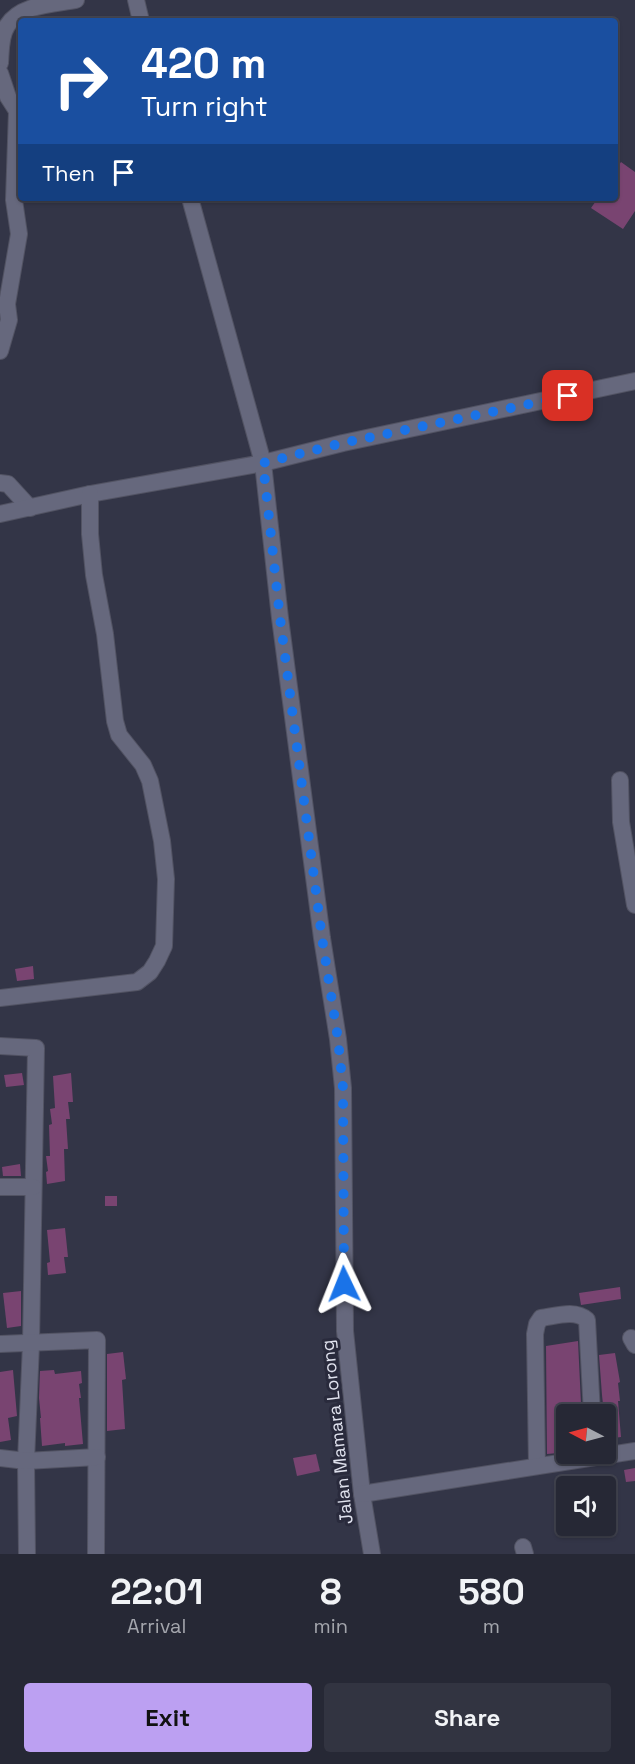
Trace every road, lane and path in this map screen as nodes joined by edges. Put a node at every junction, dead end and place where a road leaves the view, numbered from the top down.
1 (76, 0) edge
2 (136, 0) edge
3 (140, 18) edge
4 (0, 63) edge
5 (0, 73) edge
6 (191, 201) edge
7 (0, 351) edge
8 (635, 381) edge
9 (263, 463) junction
10 (0, 483) edge
11 (90, 494) junction
12 (30, 508) junction
13 (0, 514) edge
14 (620, 780) dead end
15 (635, 905) edge
16 (0, 998) edge
17 (0, 1046) edge
18 (0, 1187) edge
19 (33, 1187) junction
20 (0, 1344) edge
21 (30, 1344) junction
22 (591, 1404) edge
23 (635, 1451) edge
24 (616, 1453) edge
25 (97, 1457) junction
26 (0, 1458) edge
27 (26, 1461) junction
28 (556, 1462) edge
29 (537, 1466) junction
30 (362, 1494) junction
31 (27, 1554) edge
32 (96, 1554) edge
33 (372, 1554) edge

1 - 4 street
2 - 3 street
5 - 7 street
6 - 9 street, Jalan Mamara Lorong
8 - 9 street
9 - 11 street
9 - 30 street, Jalan Mamara Lorong
10 - 12 street
11 - 12 street
11 - 16 street
12 - 13 street
14 - 15 street
17 - 19 street
18 - 19 street
19 - 21 street
20 - 21 street
21 - 25 street
21 - 27 street
22 - 29 street
23 - 24 street
25 - 27 street
25 - 32 street
26 - 27 street
27 - 31 street
28 - 29 street
29 - 30 street
30 - 33 street, Jalan Mamara Lorong

